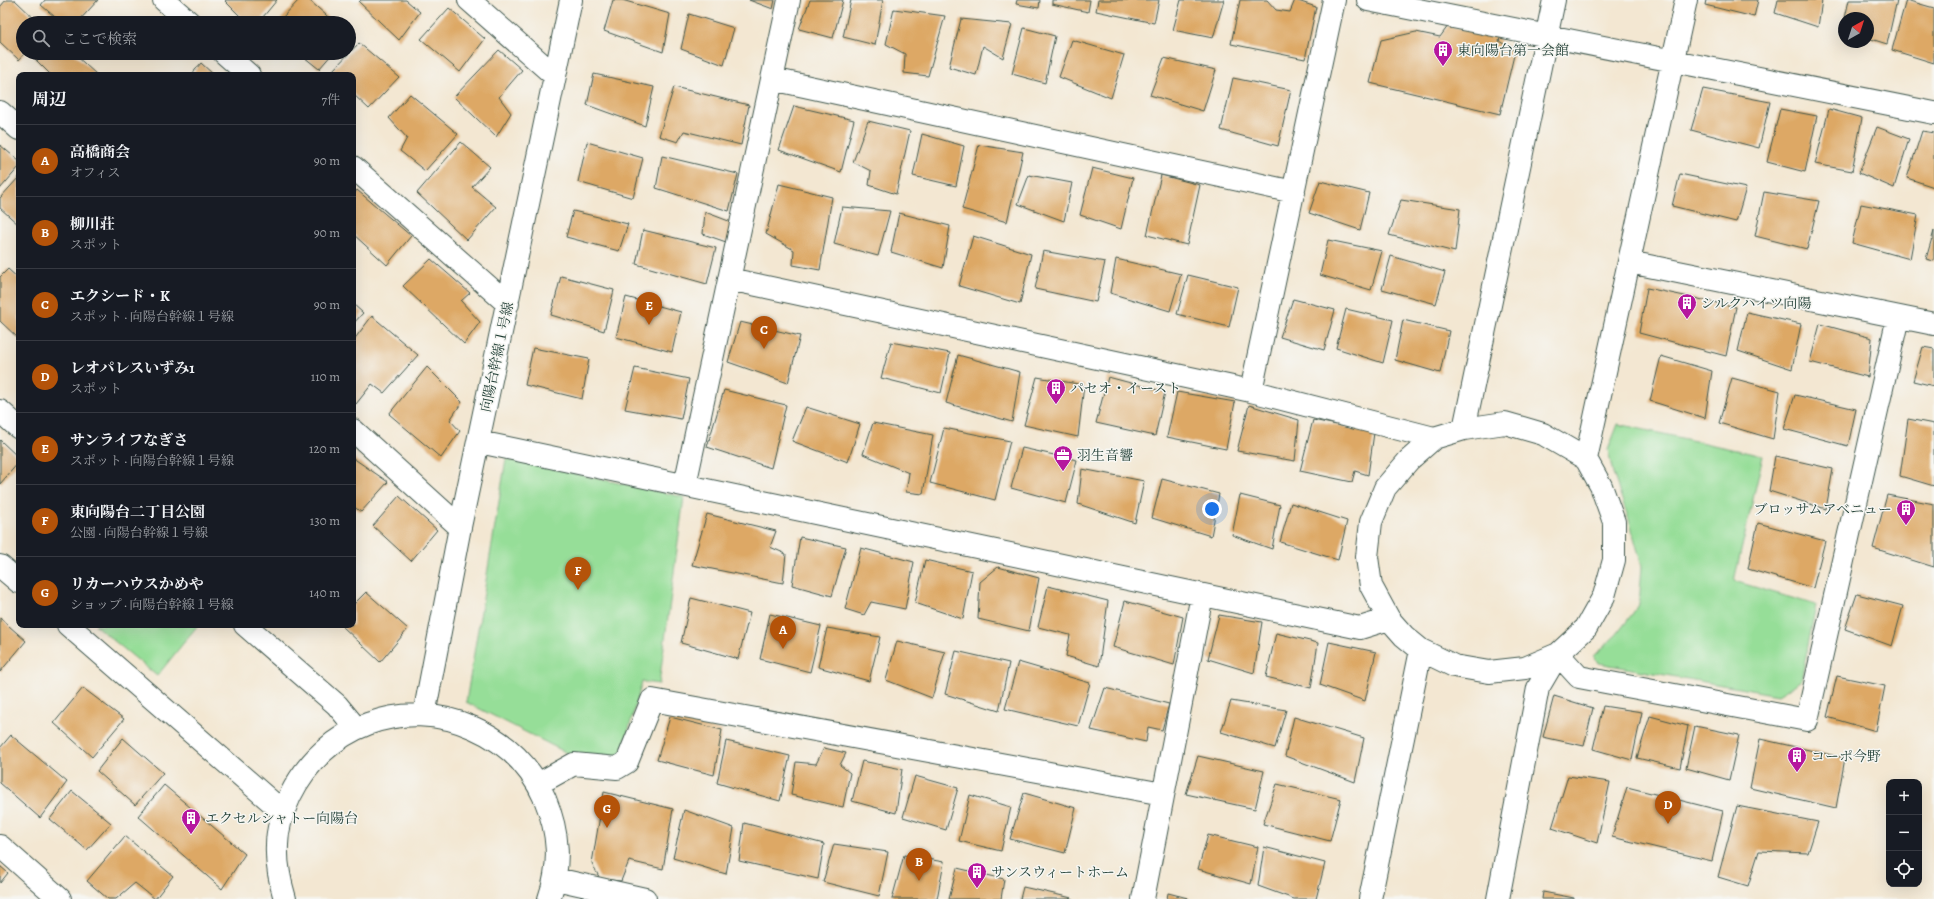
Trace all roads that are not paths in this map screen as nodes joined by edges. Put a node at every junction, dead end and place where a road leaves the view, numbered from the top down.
1 (164, 0) edge
2 (469, 0) edge
3 (571, 0) edge
4 (789, 0) edge
5 (1334, 0) edge
6 (1368, 0) edge
7 (1554, 0) edge
8 (1686, 0) edge
9 (182, 16) edge
10 (1546, 37) junction
11 (232, 60) edge
12 (1673, 61) junction
13 (246, 72) edge
14 (555, 76) junction
15 (772, 79) junction
16 (0, 112) edge
17 (1934, 113) edge
18 (16, 126) edge
19 (356, 170) edge
20 (1294, 192) junction
21 (1629, 262) junction
22 (729, 279) junction
23 (508, 304) junction
24 (1898, 317) junction
25 (1934, 324) edge
26 (1251, 391) junction
27 (1464, 429) junction
28 (356, 433) edge
29 (1434, 438) junction
30 (479, 442) junction
31 (1586, 459) junction
32 (685, 485) junction
33 (460, 527) junction
34 (0, 566) edge
35 (16, 579) edge
36 (1202, 595) junction
37 (1389, 620) junction
38 (71, 628) edge
39 (248, 628) edge
40 (1421, 650) junction
41 (1558, 654) junction
42 (424, 715) junction
43 (356, 728) junction
44 (538, 784) junction
45 (1163, 794) junction
46 (283, 812) junction
47 (0, 846) edge
48 (556, 879) junction
49 (60, 899) edge
50 (285, 899) edge
51 (549, 899) edge
52 (645, 899) edge
53 (1143, 899) edge
54 (1370, 899) edge
55 (1498, 899) edge

1 - 9 street
2 - 14 street
3 - 14 street, 向陽台幹線１号線
4 - 15 street
5 - 20 street
6 - 10 street
7 - 10 street
8 - 12 street
10 - 12 street
10 - 27 street
11 - 13 street
12 - 17 street
12 - 21 street
14 - 23 street, 向陽台幹線１号線
15 - 20 street
15 - 22 street
16 - 18 street
19 - 23 street
20 - 26 street
21 - 24 street
21 - 31 street
22 - 26 street
22 - 32 street
23 - 30 street, 向陽台幹線１号線
24 - 25 street
24 - 41 street
26 - 29 street
27 - 29 street
27 - 31 street
28 - 33 street
29 - 37 street
30 - 32 street
30 - 33 street, 向陽台幹線１号線
31 - 41 street
32 - 36 street
33 - 42 street, 向陽台幹線１号線
34 - 35 street
36 - 37 street
36 - 45 street
37 - 40 street
38 - 46 street
39 - 43 street
40 - 41 street
40 - 54 street
41 - 55 street
42 - 43 street
42 - 44 street
43 - 46 street
44 - 45 street
44 - 48 street
45 - 53 street
46 - 50 street
47 - 49 street
48 - 51 street
48 - 52 street

